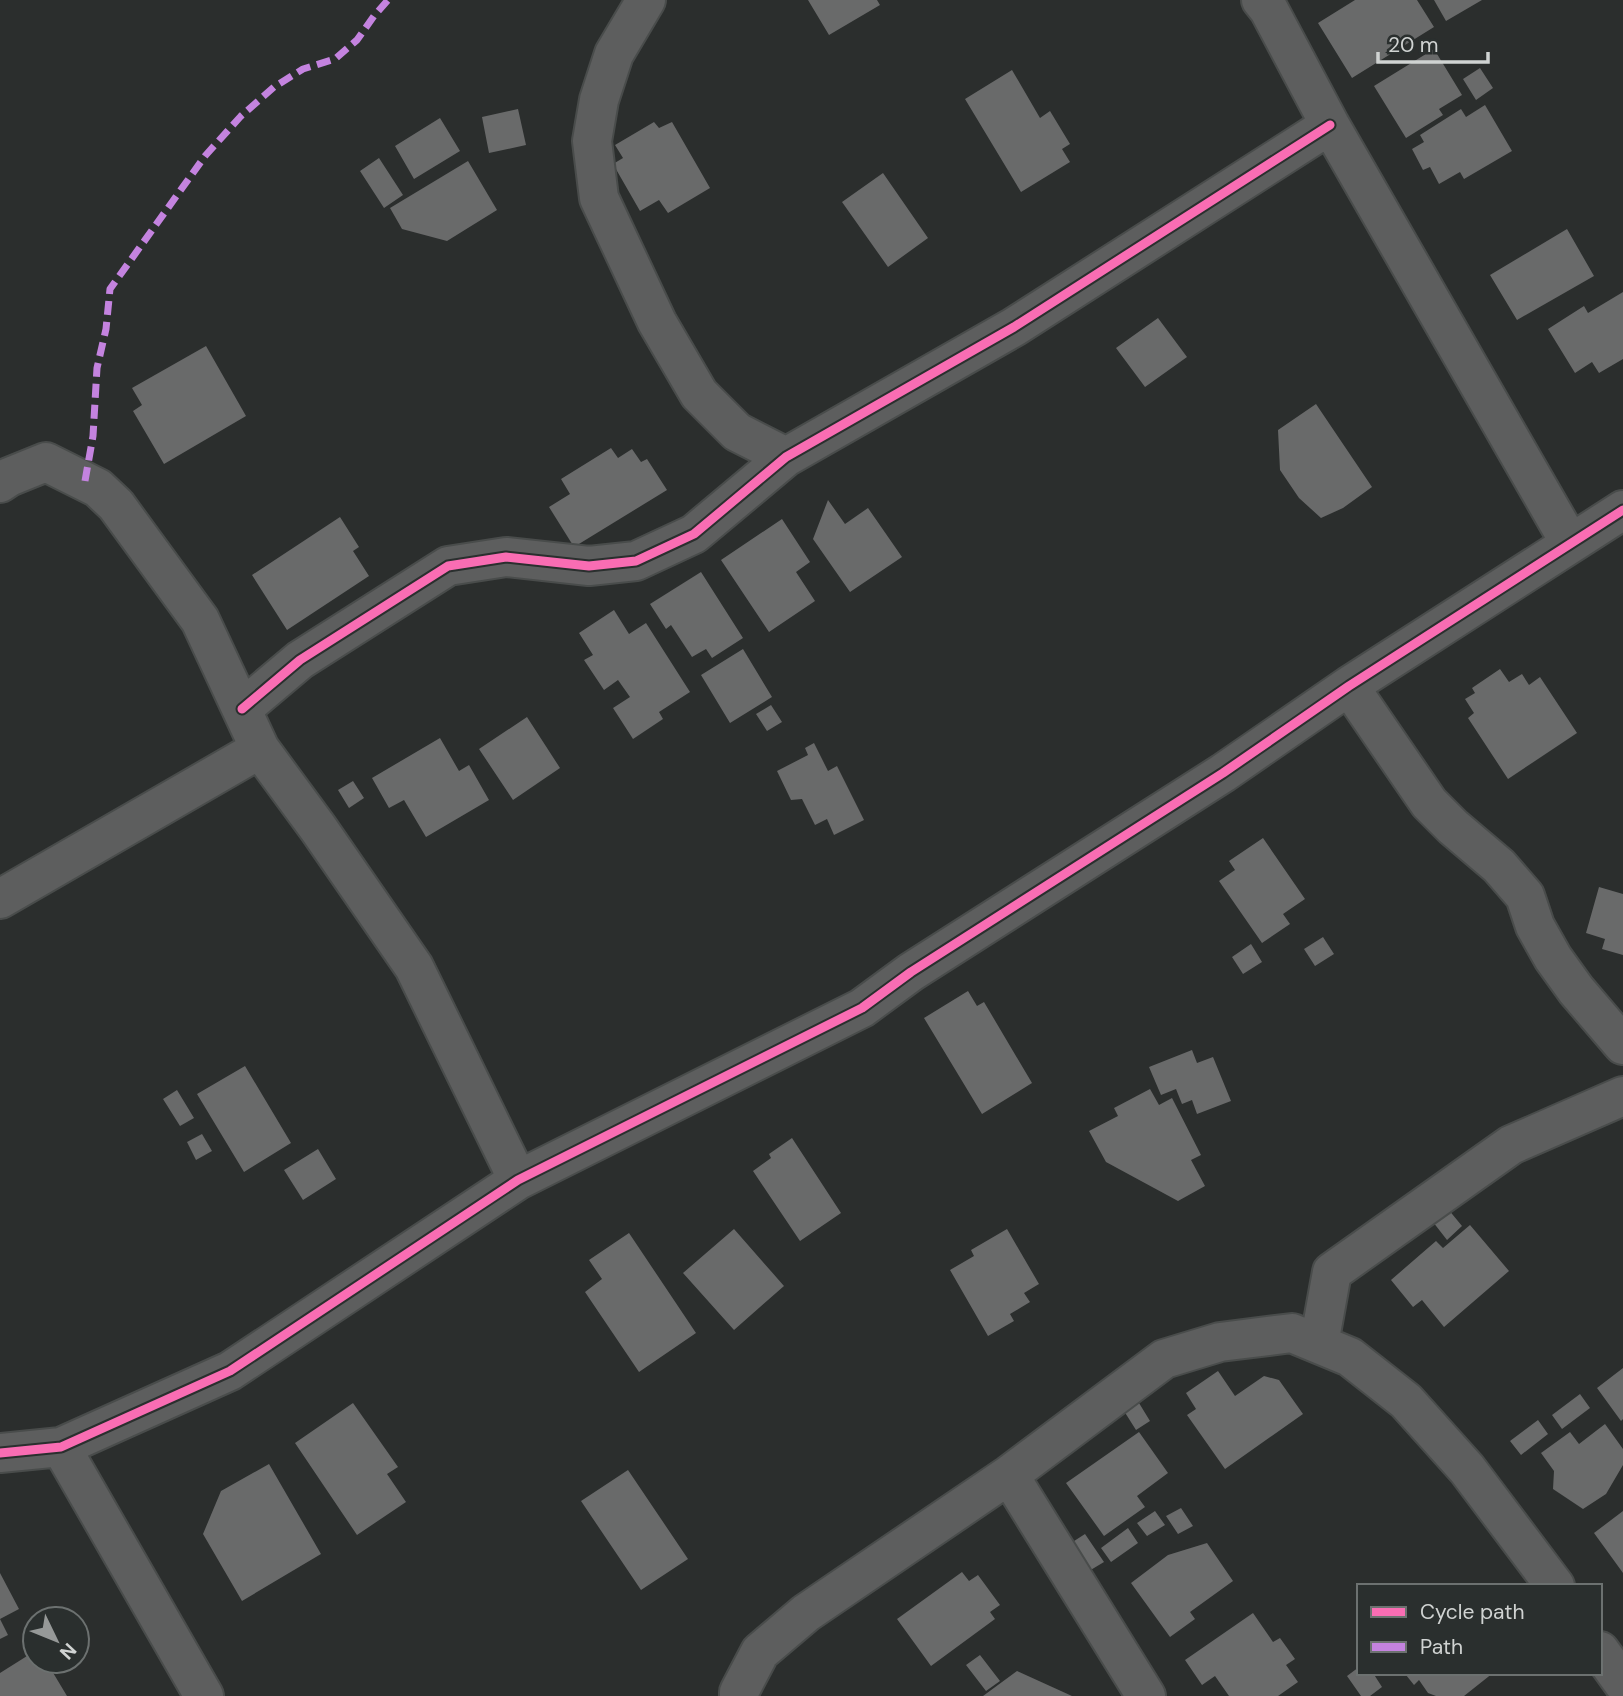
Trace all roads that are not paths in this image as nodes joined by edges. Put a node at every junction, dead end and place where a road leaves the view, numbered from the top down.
1 (646, 0) edge
2 (1261, 0) edge
3 (1330, 125) junction
4 (786, 457) junction
5 (0, 483) edge
6 (1623, 510) edge
7 (1570, 543) junction
8 (1349, 686) junction
9 (242, 709) junction
10 (260, 749) junction
11 (0, 899) edge
12 (1623, 1045) edge
13 (1623, 1096) edge
14 (518, 1180) junction
15 (1319, 1344) junction
16 (61, 1447) junction
17 (0, 1453) edge
18 (1009, 1475) junction
19 (1553, 1584) edge
20 (1602, 1654) edge
21 (1623, 1684) edge
22 (204, 1696) edge
23 (739, 1696) edge
24 (1146, 1696) edge

1 - 4 street
2 - 3 street
3 - 4 street
3 - 7 street
4 - 9 street
5 - 9 street
6 - 7 street
7 - 8 street
8 - 12 street
8 - 14 street
9 - 10 street
10 - 11 street
10 - 14 street
13 - 15 street
14 - 16 street
15 - 18 street
15 - 19 street
16 - 17 street
16 - 22 street
18 - 23 street
18 - 24 street
20 - 21 street

